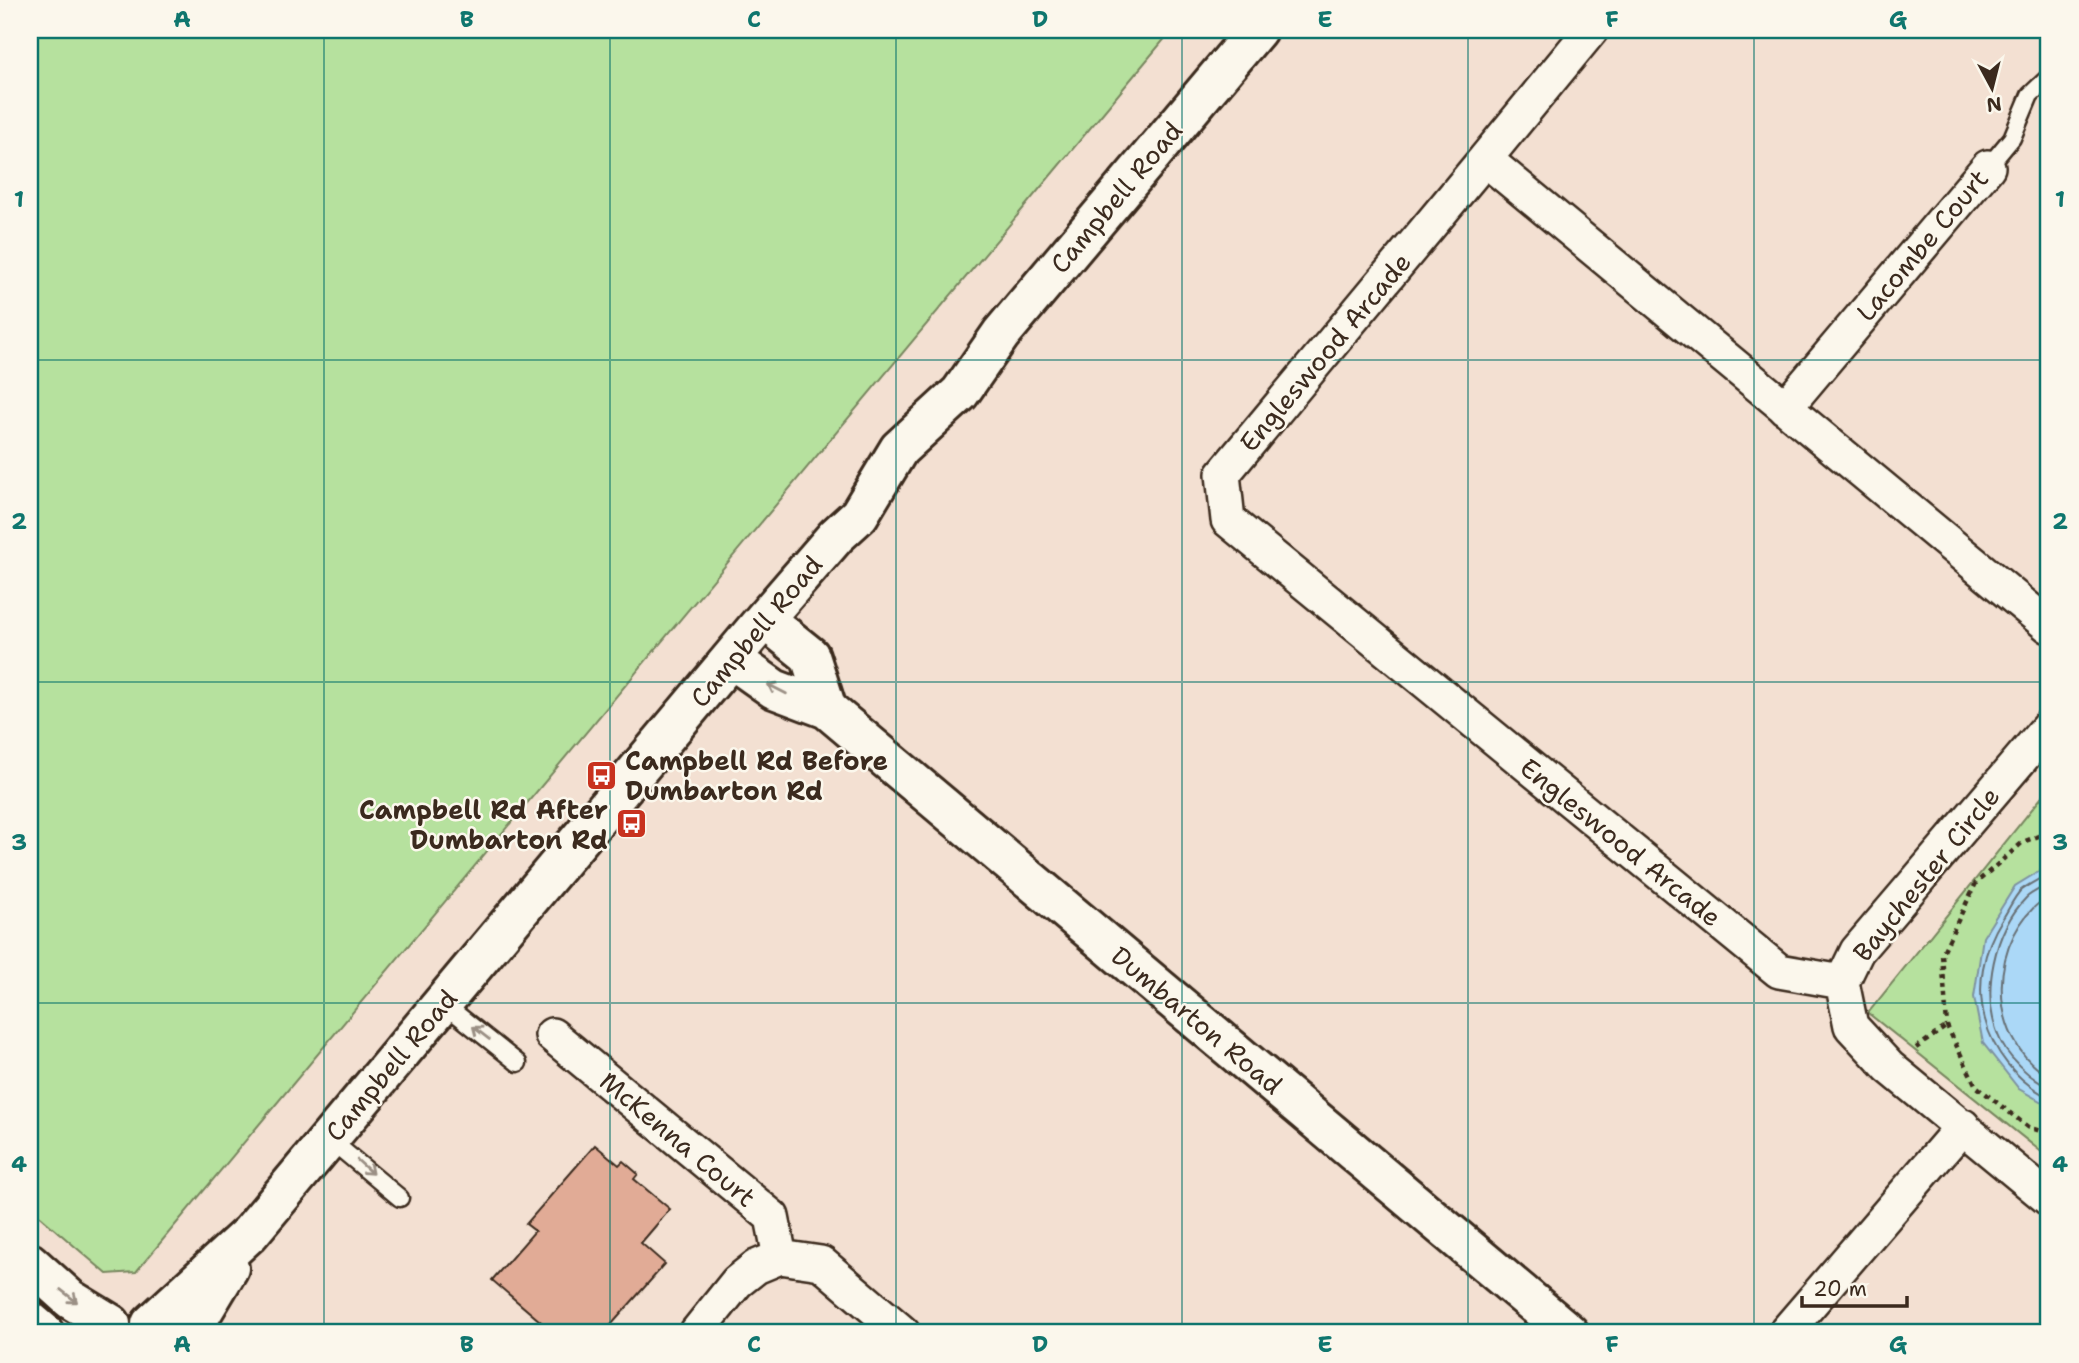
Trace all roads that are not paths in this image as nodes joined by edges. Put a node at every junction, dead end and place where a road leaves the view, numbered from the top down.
1 (1257, 30) edge
2 (1591, 30) edge
3 (2049, 77) edge
4 (1485, 159) junction
5 (1989, 167) joint
6 (1785, 408) junction
7 (764, 619) junction
8 (2049, 626) edge
9 (733, 660) junction
10 (827, 709) junction
11 (2049, 726) edge
12 (1842, 982) junction
13 (444, 1004) junction
14 (552, 1035) dead end
15 (519, 1063) dead end
16 (1963, 1126) junction
17 (328, 1138) junction
18 (400, 1198) dead end
19 (2049, 1199) edge
20 (250, 1233) junction
21 (780, 1257) junction
22 (30, 1263) edge
23 (30, 1321) edge
24 (103, 1329) edge
25 (159, 1329) edge
26 (44, 1333) edge
27 (190, 1333) edge
28 (696, 1333) edge
29 (903, 1333) edge
30 (1568, 1333) edge
31 (1785, 1333) edge

1 - 7 street, Campbell Road
2 - 4 street, Engleswood Arcade
3 - 5 lane, Lacombe Court
4 - 6 street
4 - 12 street, Engleswood Arcade
5 - 6 street, Lacombe Court
6 - 8 street
7 - 9 street, Campbell Road
7 - 10 street
10 -> 9 street, Dumbarton Road
9 - 13 street, Campbell Road
10 - 30 street, Dumbarton Road
11 - 12 street, Baychester Circle
12 - 16 street, Baychester Circle
15 -> 13 lane
13 - 17 street, Campbell Road
14 - 21 street, McKenna Court
16 - 19 street, Baychester Circle
16 - 31 street
17 -> 18 lane
17 - 20 street, Campbell Road
20 - 25 street, Campbell Road
20 - 27 street, Campbell Road
21 - 28 street
21 - 29 street
22 -> 24 street
23 - 26 street
24 - 25 street, Campbell Road

